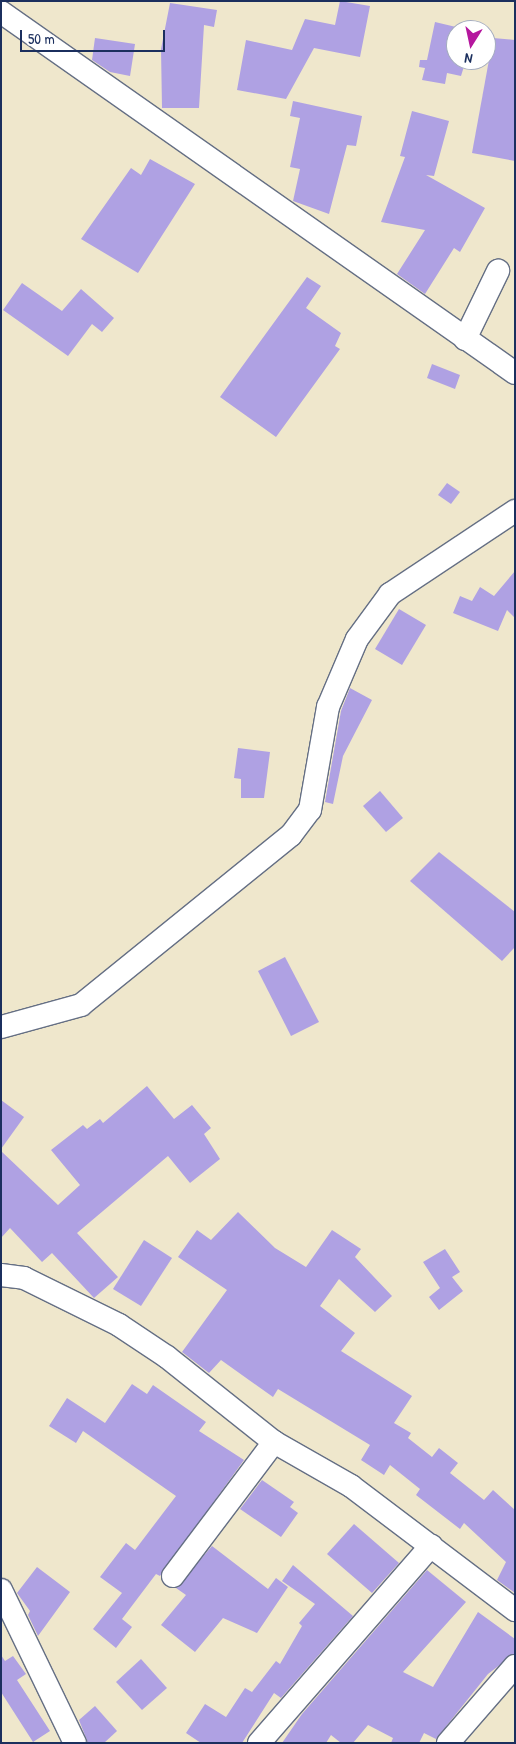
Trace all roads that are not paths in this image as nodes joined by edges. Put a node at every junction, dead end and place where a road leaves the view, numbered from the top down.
1 (1, 12) edge
2 (498, 271) dead end
3 (465, 339) junction
4 (515, 373) edge
5 (515, 511) edge
6 (1, 1028) edge
7 (1, 1275) edge
8 (274, 1442) junction
9 (430, 1546) junction
10 (172, 1576) dead end
11 (1, 1590) edge
12 (515, 1610) edge
13 (515, 1666) edge
14 (75, 1743) edge
15 (259, 1743) edge
16 (448, 1743) edge

1 - 3 street
2 - 3 street
3 - 4 street
5 - 6 street
7 - 8 street
8 - 9 street
8 - 10 street
9 - 12 street
9 - 15 street
11 - 14 street
13 - 16 street

